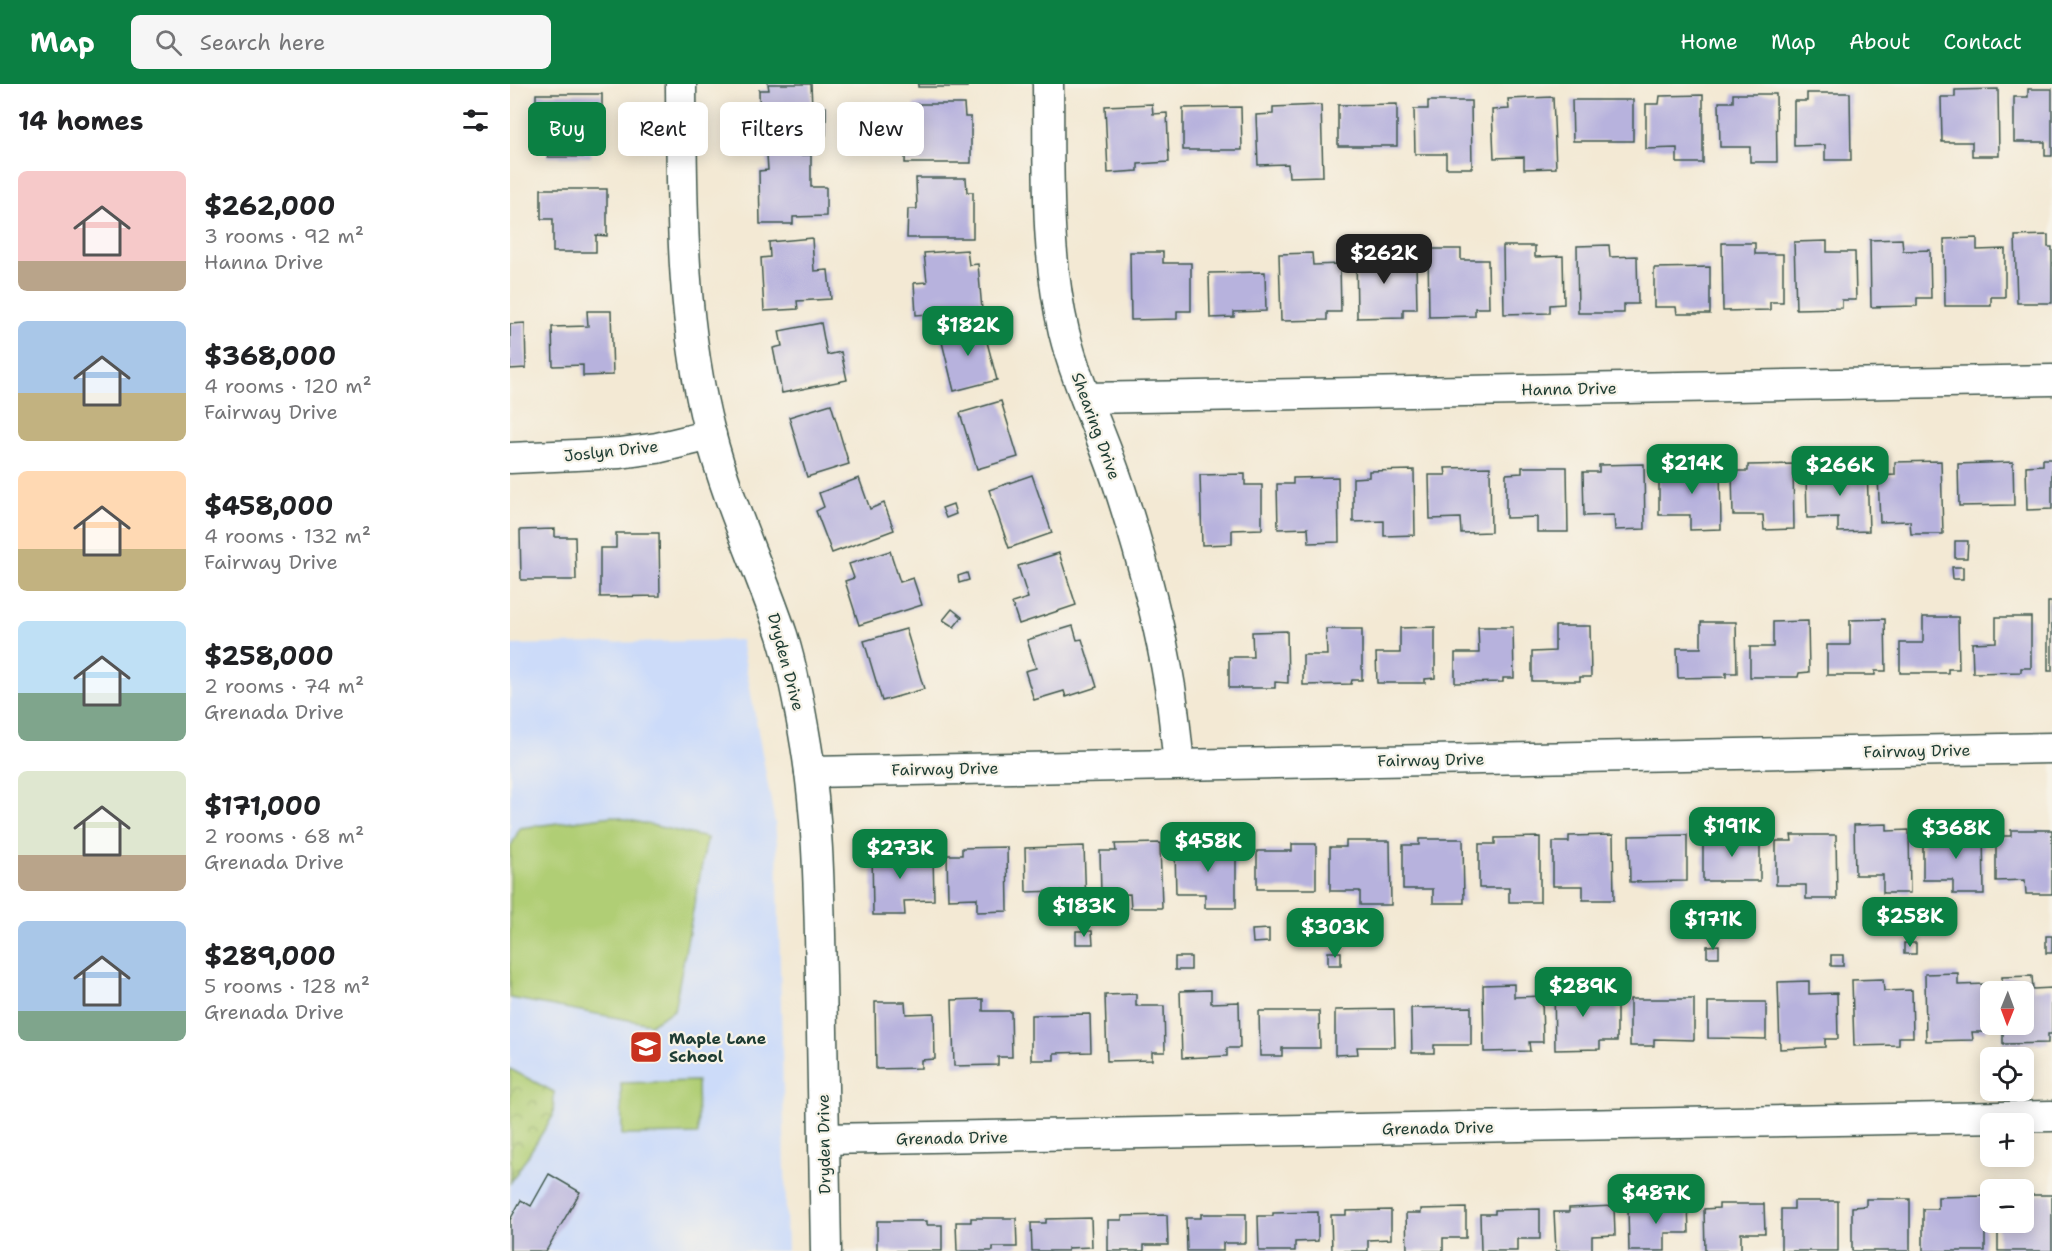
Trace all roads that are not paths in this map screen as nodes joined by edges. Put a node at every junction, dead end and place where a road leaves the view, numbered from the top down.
1 (681, 84) edge
2 (1048, 84) edge
3 (2052, 380) edge
4 (1086, 398) junction
5 (711, 435) junction
6 (510, 458) edge
7 (2052, 748) edge
8 (1179, 764) junction
9 (810, 772) junction
10 (2052, 1116) edge
11 (824, 1139) junction
12 (826, 1251) edge

1 - 5 street, Dryden Drive
2 - 4 street, Shearing Drive
3 - 4 street, Hanna Drive
4 - 8 street, Shearing Drive
5 - 6 street, Joslyn Drive
5 - 9 street, Dryden Drive
7 - 8 street, Fairway Drive
8 - 9 street, Fairway Drive
9 - 11 street, Dryden Drive
10 - 11 street, Grenada Drive
11 - 12 street, Dryden Drive

